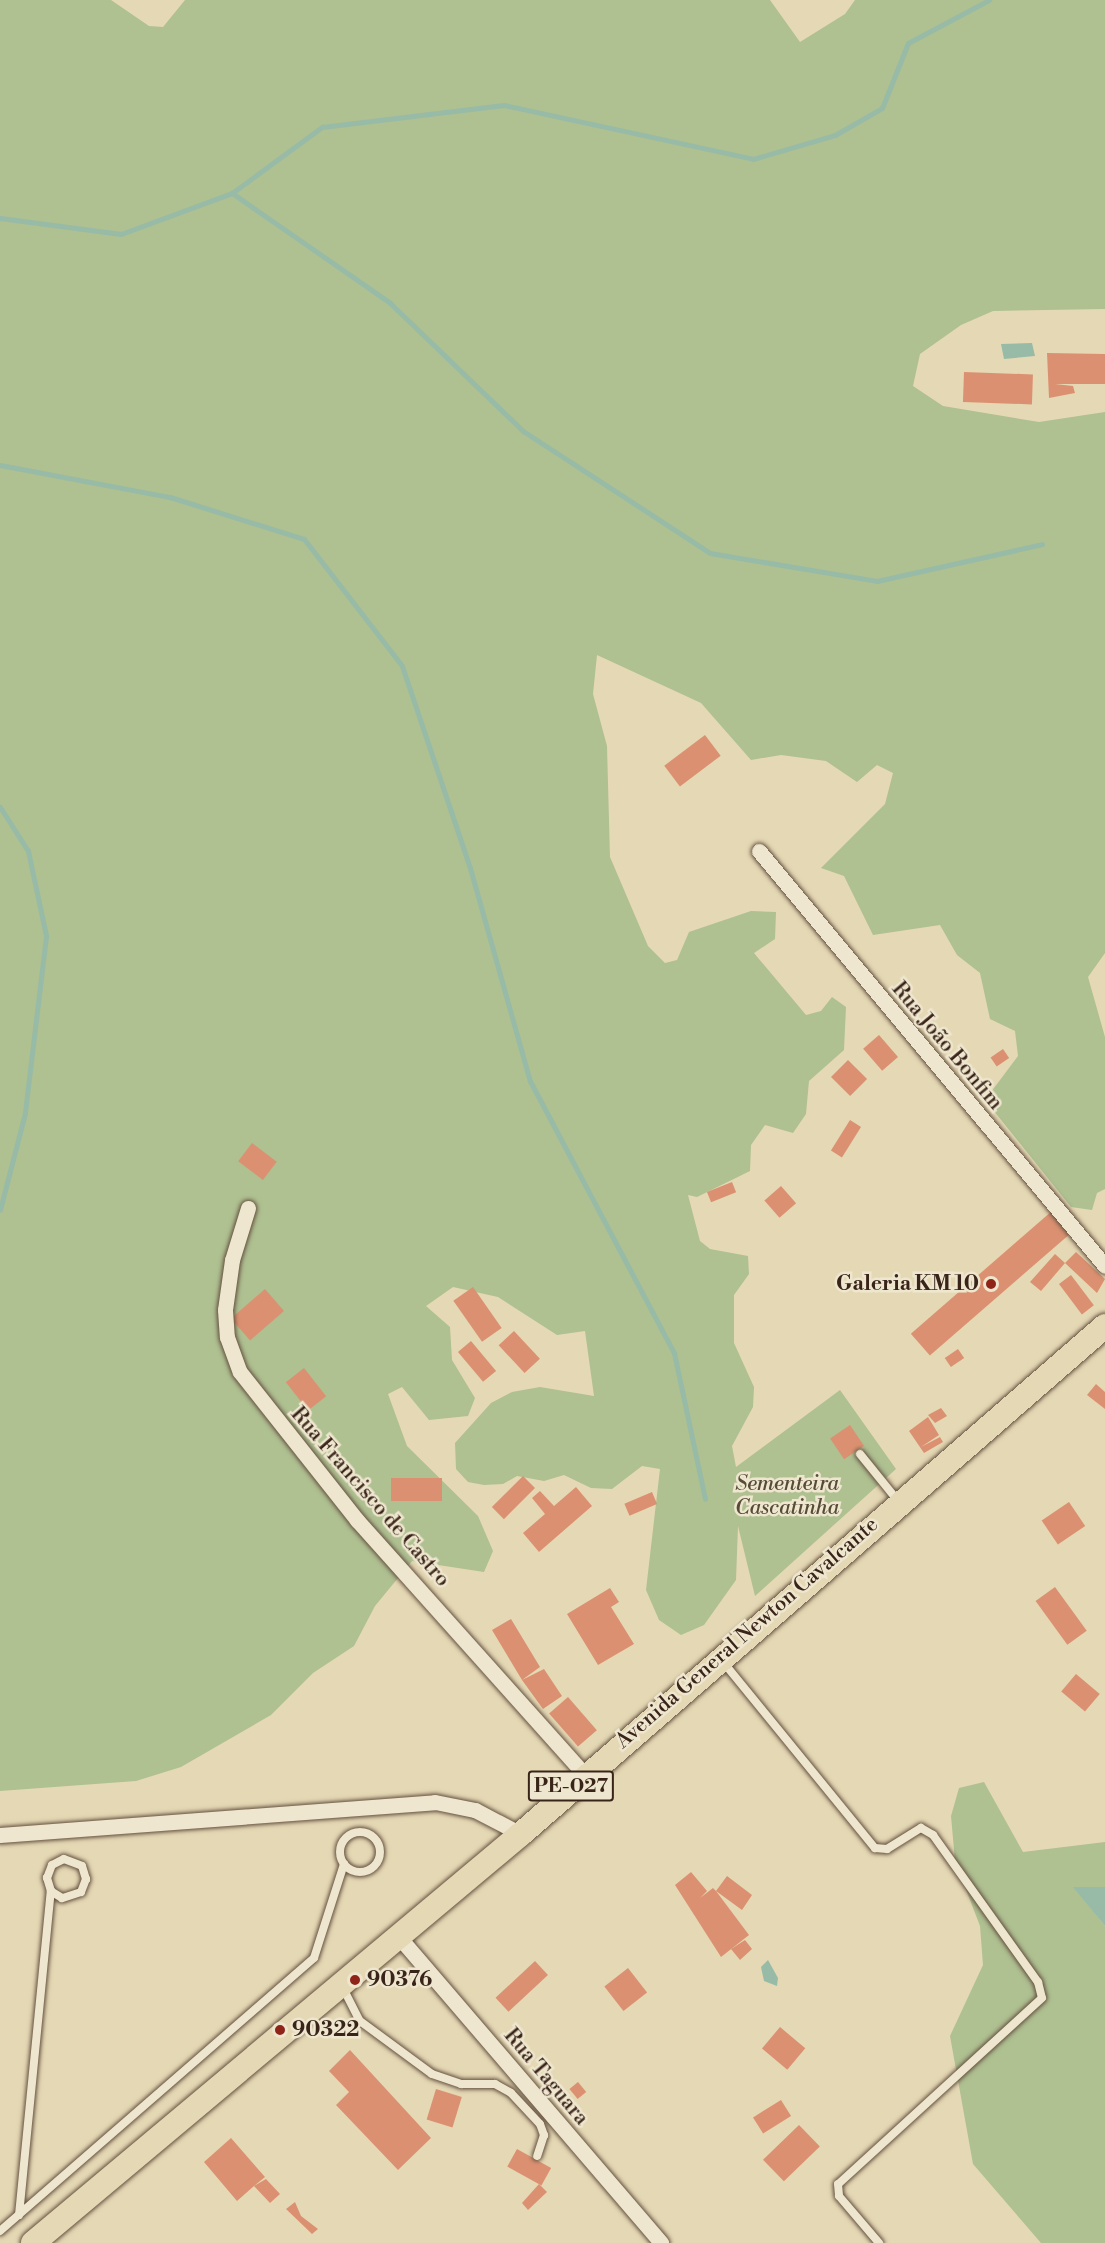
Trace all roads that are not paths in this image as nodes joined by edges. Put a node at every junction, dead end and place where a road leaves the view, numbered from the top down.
1 (759, 851) dead end
2 (248, 1208) dead end
3 (1105, 1266) edge
4 (1105, 1326) edge
5 (860, 1454) dead end
6 (899, 1502) junction
7 (719, 1658) junction
8 (584, 1774) junction
9 (521, 1833) junction
10 (0, 1835) edge
11 (344, 1864) junction
12 (51, 1891) junction
13 (399, 1937) junction
14 (341, 1984) junction
15 (537, 2156) dead end
16 (19, 2215) junction
17 (0, 2231) edge
18 (33, 2243) edge
19 (661, 2243) edge
20 (879, 2243) edge

1 - 3 street, Rua João Bonfim
2 - 8 street, Rua Francisco de Castro
4 - 6 main road, Avenida General Newton Cavalcante / PE-027
5 - 6 lane
6 - 7 main road, Avenida General Newton Cavalcante / PE-027
7 - 8 main road, Avenida General Newton Cavalcante / PE-027
7 - 20 lane
8 - 9 main road, Avenida General Newton Cavalcante / PE-027
9 - 10 street
9 - 13 main road, Avenida General Newton Cavalcante / PE-027
11 - 11 lane
11 - 16 lane
12 - 12 lane
12 - 16 lane
13 - 14 main road, Avenida General Newton Cavalcante / PE-027
13 - 19 street, Rua Taguara
14 - 15 lane
14 - 18 main road, Avenida General Newton Cavalcante / PE-027
16 - 17 lane

